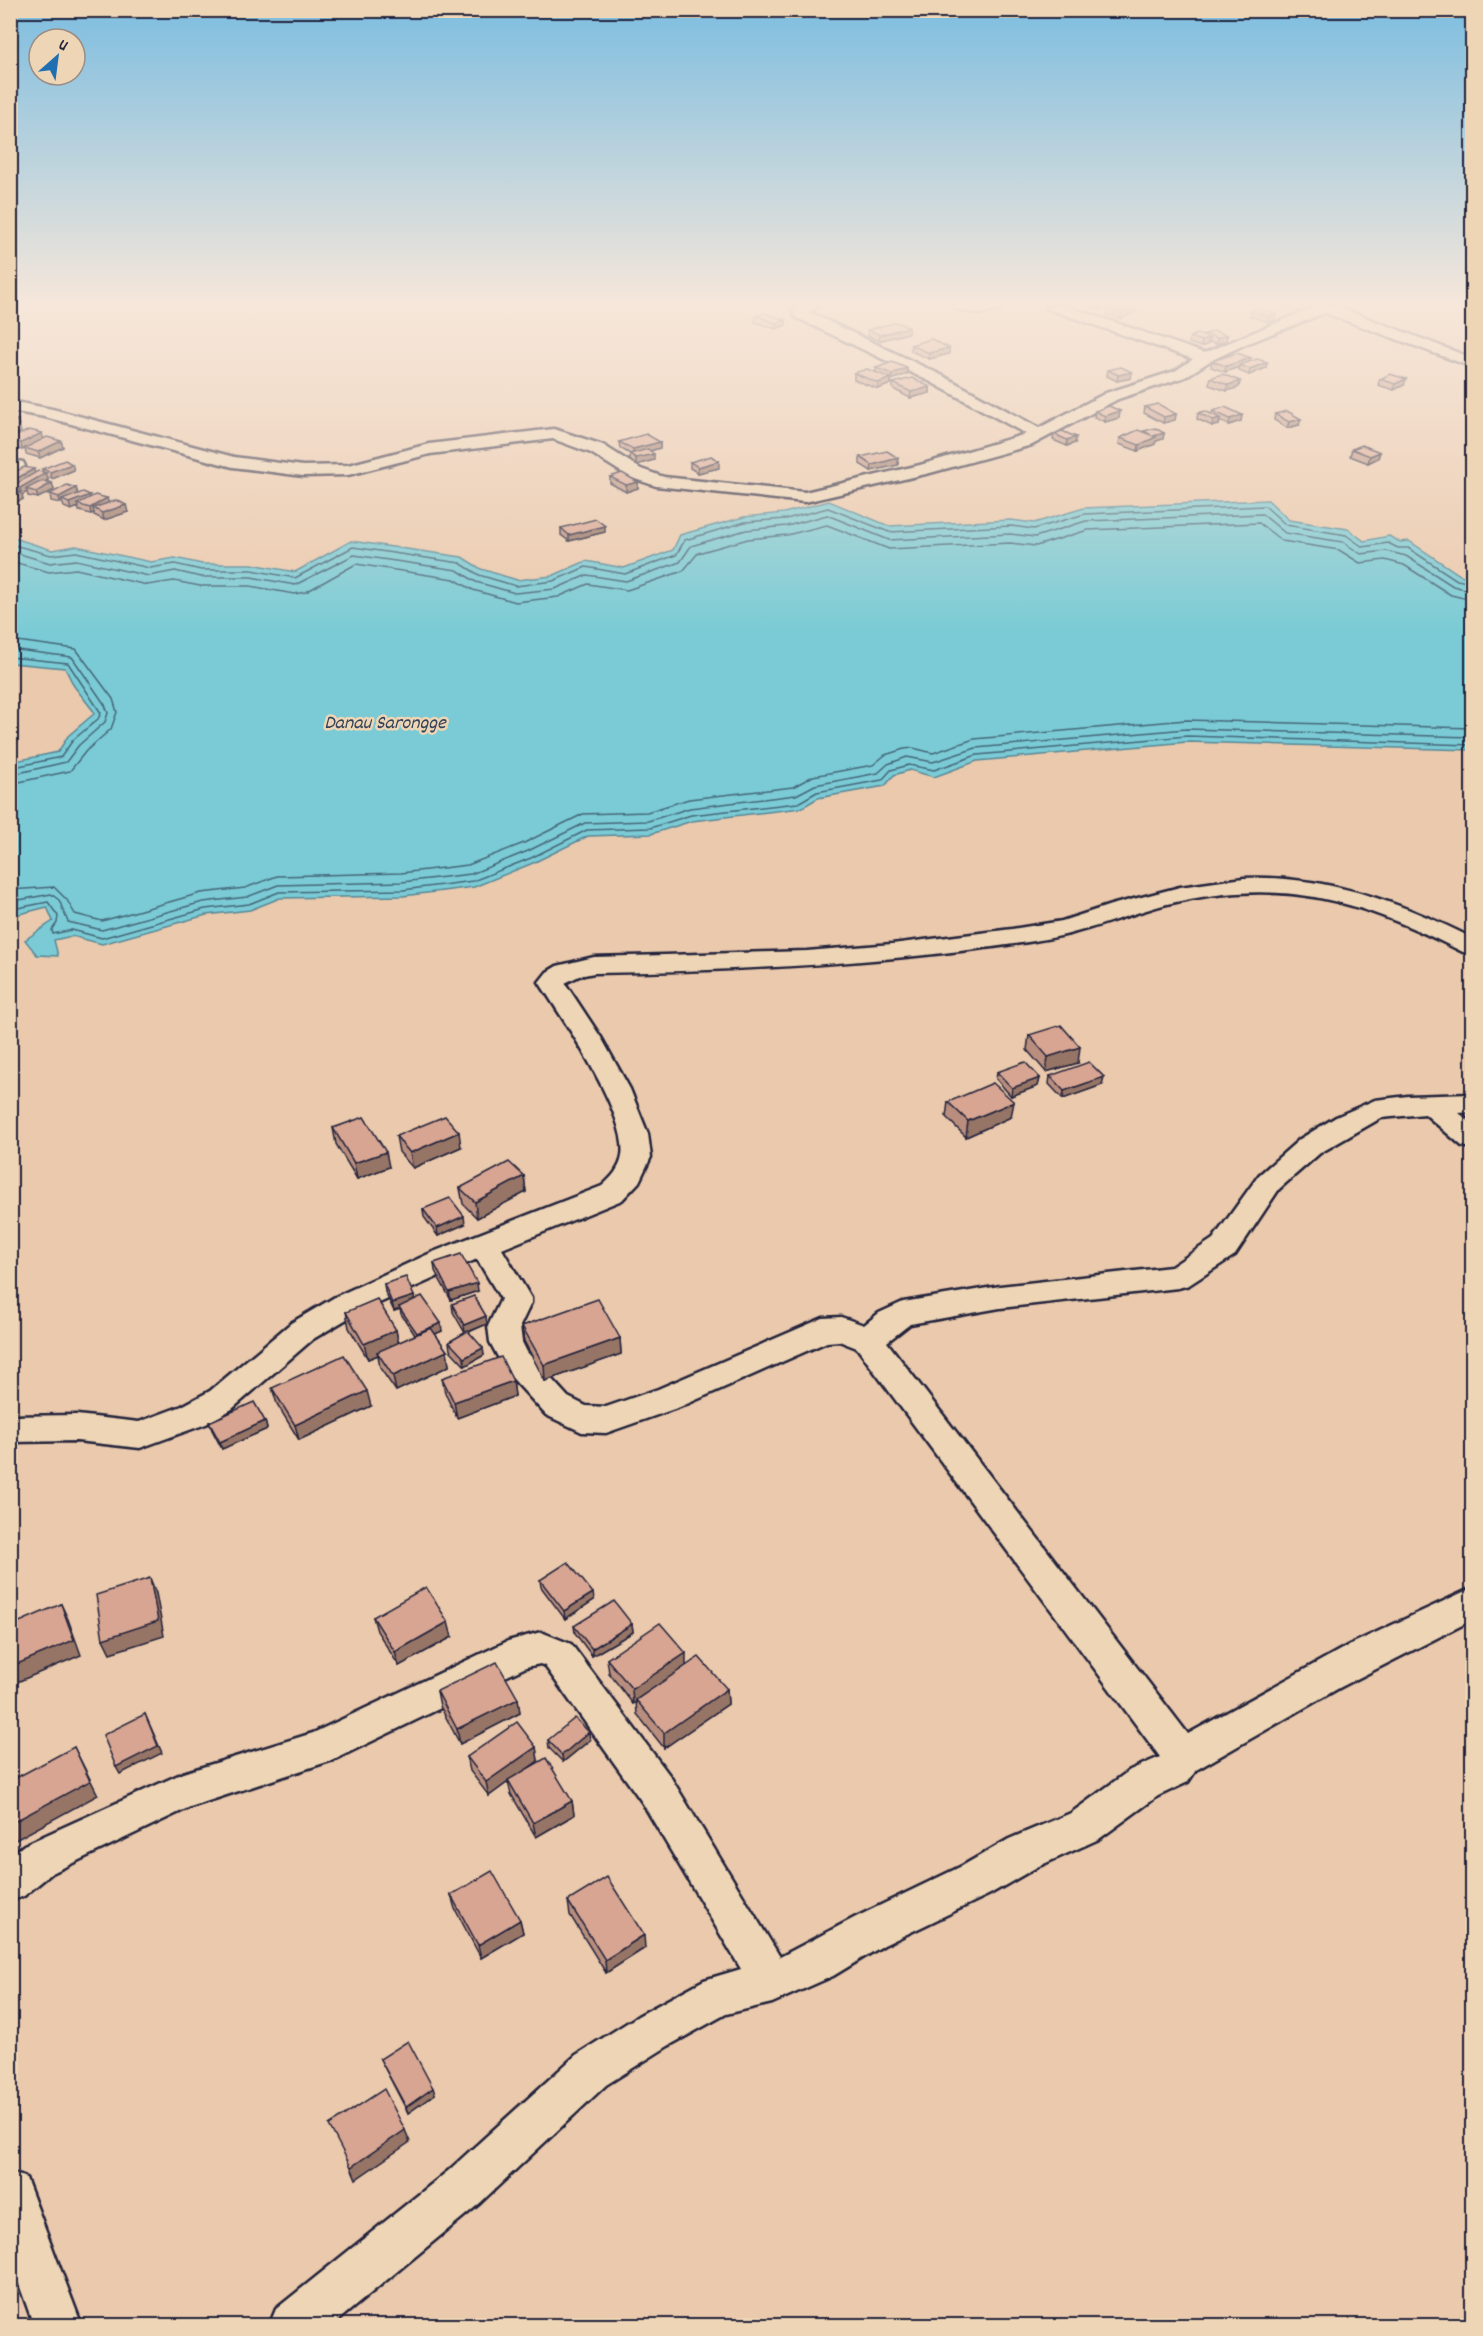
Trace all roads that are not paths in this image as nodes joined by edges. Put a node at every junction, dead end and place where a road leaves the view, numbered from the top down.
1 (57, 415) edge
2 (1003, 415) edge
3 (1077, 415) edge
4 (1040, 435) junction
5 (1473, 947) edge
6 (1473, 1103) edge
7 (1431, 1104) junction
8 (1473, 1139) edge
9 (484, 1245) junction
10 (868, 1340) junction
11 (10, 1429) edge
12 (1473, 1603) edge
13 (1183, 1758) junction
14 (10, 1882) edge
15 (772, 1982) junction
16 (10, 2194) edge
17 (58, 2325) edge
18 (292, 2325) edge

1 - 4 street
2 - 4 street
3 - 4 street
5 - 9 street
6 - 7 street
7 - 8 street
7 - 10 street
9 - 10 street
9 - 11 street
10 - 13 street
12 - 13 street
13 - 15 street
14 - 15 street
15 - 18 street
16 - 17 street

